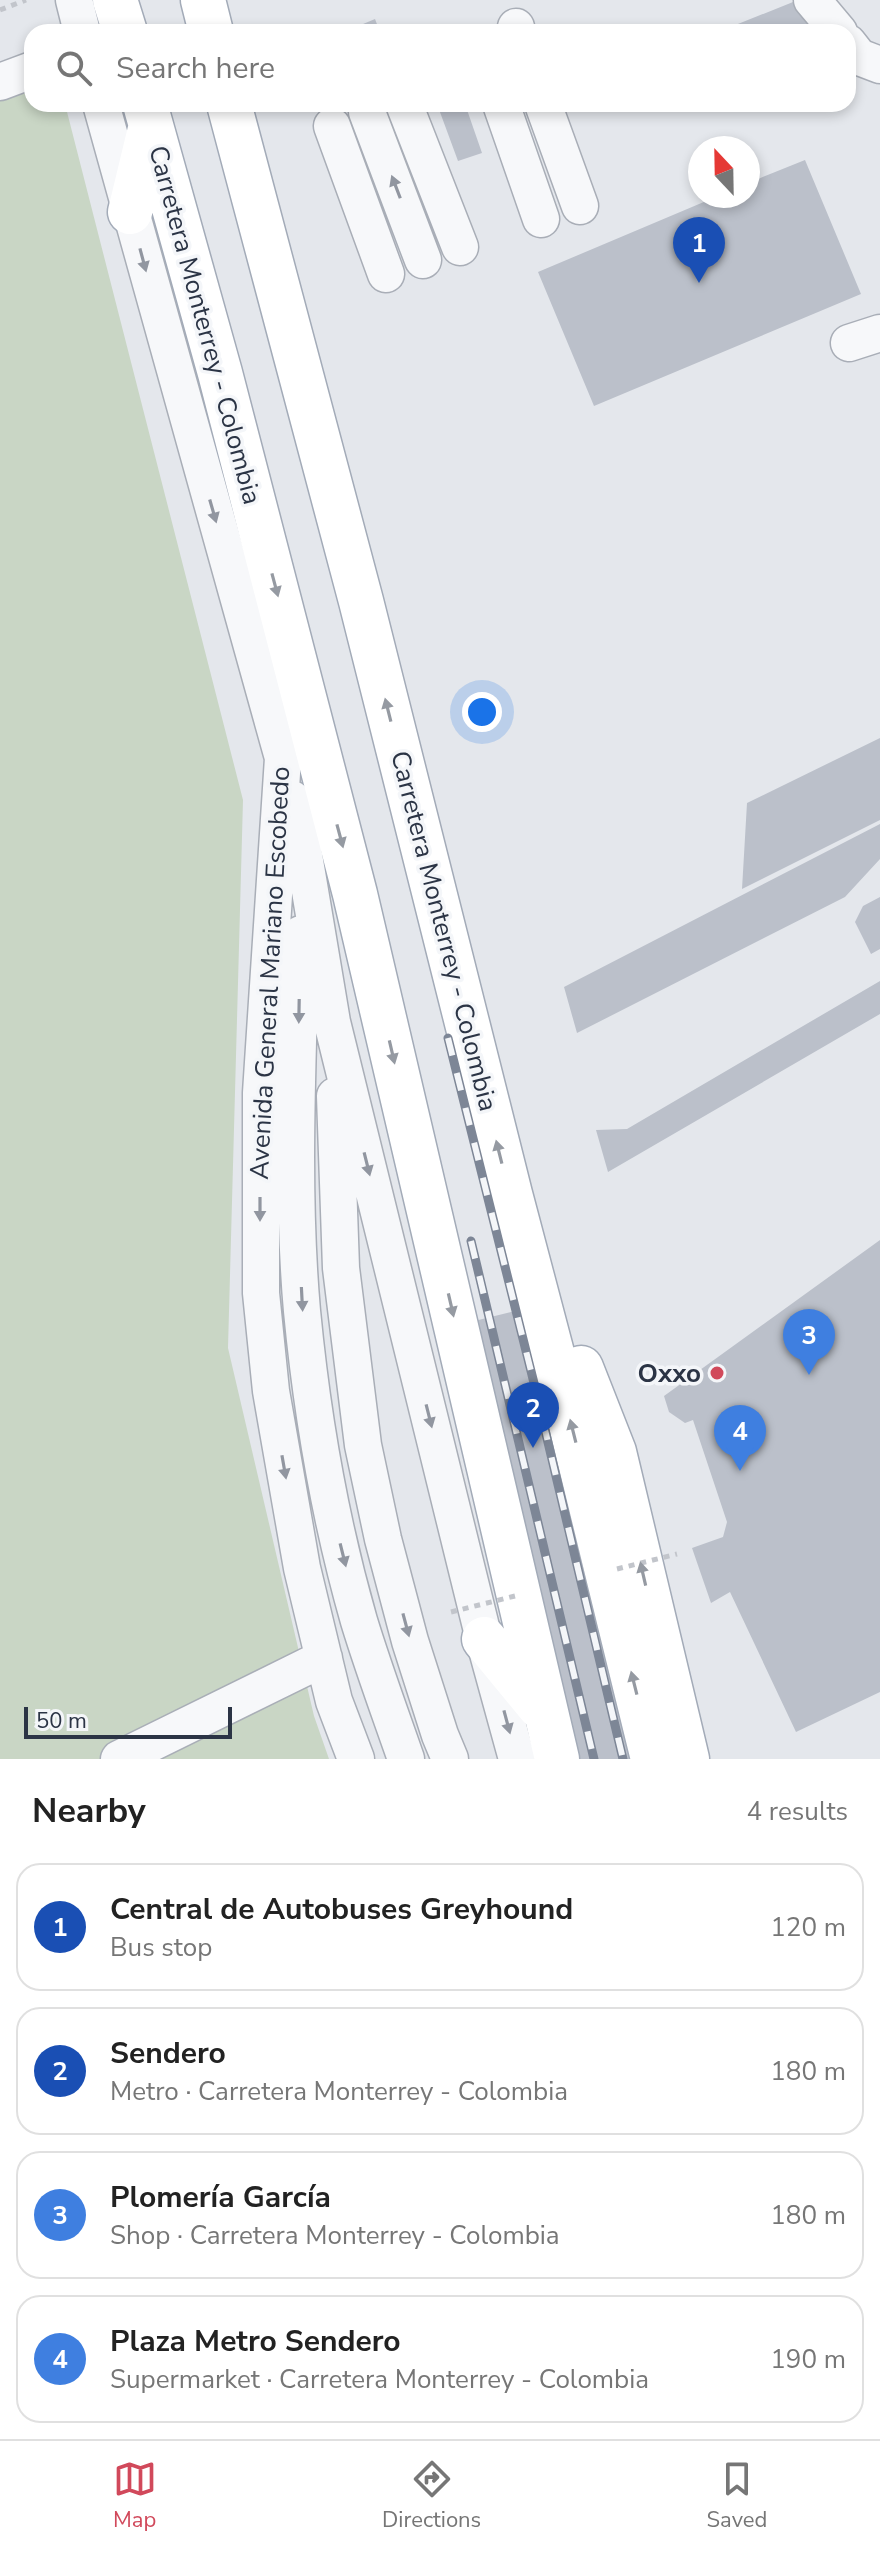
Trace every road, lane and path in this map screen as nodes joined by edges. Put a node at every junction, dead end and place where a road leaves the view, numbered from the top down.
1 (26, 0) edge
2 (203, 0) edge
3 (812, 0) edge
4 (0, 10) edge
5 (108, 11) edge
6 (92, 24) edge
7 (209, 24) edge
8 (832, 24) edge
9 (856, 53) edge
10 (880, 65) edge
11 (24, 73) edge
12 (0, 82) edge
13 (103, 112) edge
14 (231, 112) edge
15 (367, 112) dead end
16 (407, 112) edge
17 (504, 112) edge
18 (546, 112) edge
19 (148, 115) edge
20 (332, 126) dead end
21 (580, 206) dead end
22 (130, 212) junction
23 (541, 219) dead end
24 (460, 247) dead end
25 (423, 260) dead end
26 (386, 274) dead end
27 (283, 758) junction
28 (303, 849) junction
29 (332, 1022) junction
30 (510, 1194) junction
31 (499, 1509) junction
32 (677, 1554) dead end
33 (617, 1569) dead end
34 (515, 1596) dead end
35 (468, 1625) junction
36 (324, 1658) junction
37 (546, 1738) edge
38 (172, 1748) edge
39 (119, 1759) edge
40 (356, 1759) edge
41 (406, 1759) edge
42 (450, 1759) edge
43 (517, 1759) edge
44 (557, 1759) edge
45 (584, 1759) edge
46 (653, 1759) edge
47 (687, 1759) edge

1 - 4 path
2 - 7 main road
3 - 8 street
5 - 6 street
9 - 10 street
11 - 12 street
13 - 22 street, Avenida General Mariano Escobedo
30 -> 14 main road, Carretera Monterrey - Colombia
25 -> 15 street
16 - 24 street
17 - 23 street
18 - 21 street
19 - 22 main road
19 -> 31 main road, Carretera Monterrey - Colombia
20 - 26 street
22 -> 27 street, Avenida General Mariano Escobedo
27 - 28 street
27 -> 36 street, Avenida General Mariano Escobedo
28 - 29 street
28 -> 41 street
29 -> 35 street
29 -> 42 street
46 -> 30 main road, Carretera Monterrey - Colombia
47 -> 30 main road
31 - 37 main road, Carretera Monterrey - Colombia
31 - 45 main road
32 - 33 path, bridge
34 - 35 path, bridge
35 - 37 main road
35 -> 43 street
36 - 38 street
36 - 40 street, Avenida General Mariano Escobedo
37 - 44 main road, Carretera Monterrey - Colombia
38 - 39 street

